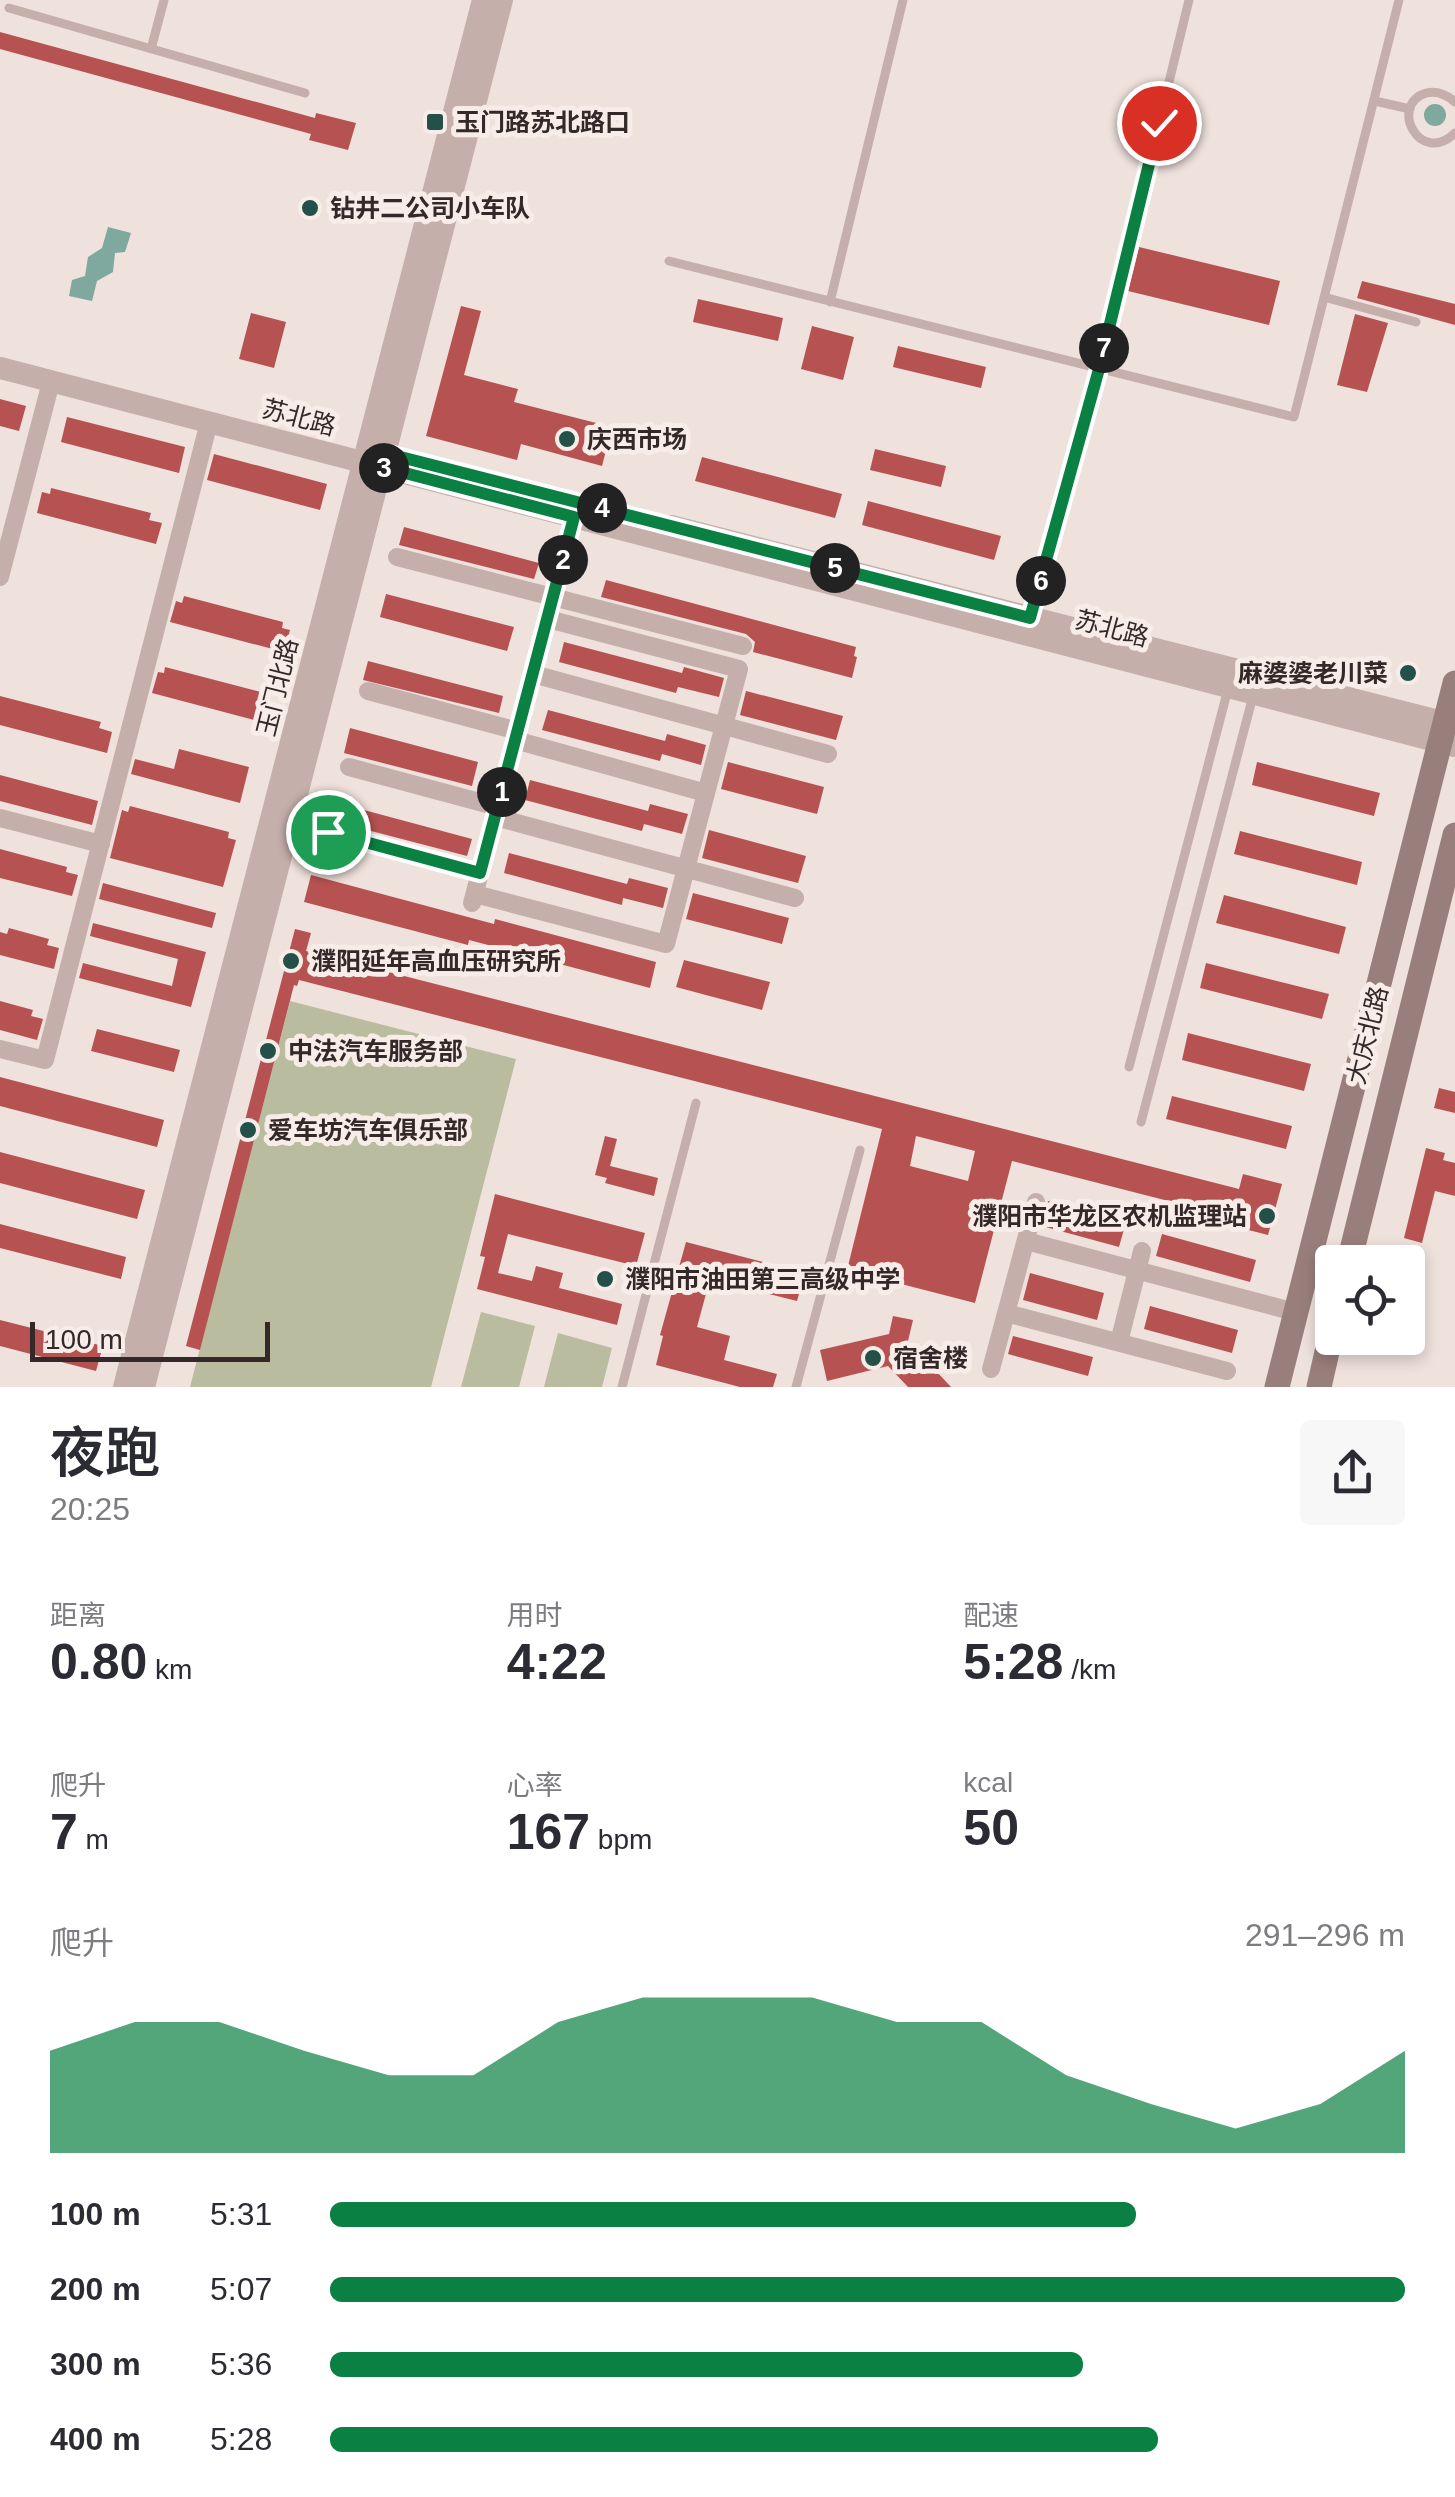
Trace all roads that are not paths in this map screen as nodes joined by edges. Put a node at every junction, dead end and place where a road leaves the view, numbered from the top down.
1 (164, 0) edge
2 (482, 0) edge
3 (502, 0) edge
4 (903, 0) edge
5 (1189, 0) edge
6 (1399, 0) edge
7 (9, 8) dead end
8 (151, 49) junction
9 (305, 93) dead end
10 (1374, 100) junction
11 (1455, 102) edge
12 (1410, 110) junction
13 (1455, 133) edge
14 (669, 261) dead end
15 (1324, 297) junction
16 (830, 302) junction
17 (1416, 322) dead end
18 (0, 353) edge
19 (0, 368) edge
20 (1099, 369) junction
21 (51, 382) junction
22 (209, 422) junction
23 (374, 458) junction
24 (574, 517) junction
25 (397, 557) dead end
26 (0, 577) edge
27 (553, 596) junction
28 (548, 618) junction
29 (1030, 618) junction
30 (743, 646) dead end
31 (533, 674) junction
32 (1455, 683) edge
33 (1228, 687) junction
34 (368, 691) dead end
35 (1254, 693) junction
36 (724, 725) junction
37 (1449, 734) edge
38 (517, 736) junction
39 (828, 754) dead end
40 (349, 767) dead end
41 (706, 793) junction
42 (496, 812) junction
43 (0, 818) edge
44 (328, 832) dead end
45 (1455, 835) edge
46 (101, 844) junction
47 (686, 868) junction
48 (480, 873) junction
49 (795, 898) dead end
50 (0, 1049) edge
51 (1128, 1067) dead end
52 (696, 1103) dead end
53 (1141, 1122) dead end
54 (860, 1150) dead end
55 (1036, 1202) dead end
56 (1026, 1241) junction
57 (1353, 1245) edge
58 (1142, 1251) dead end
59 (1138, 1270) junction
60 (1006, 1312) junction
61 (1295, 1312) junction
62 (1118, 1342) junction
63 (1326, 1355) edge
64 (992, 1368) dead end
65 (1227, 1372) dead end
66 (124, 1387) edge
67 (144, 1387) edge
68 (622, 1387) edge
69 (796, 1387) edge
70 (1277, 1387) edge
71 (1318, 1387) edge

1 - 8 lane
2 - 23 street, 玉门北路
3 - 23 street, 玉门北路
4 - 16 lane
5 - 20 lane
6 - 10 lane
7 - 8 lane
8 - 9 lane
10 - 12 lane
10 - 15 lane
11 - 12 lane
12 - 13 lane
14 - 16 lane
15 - 17 lane
15 - 20 lane
16 - 20 lane
18 - 23 street, 苏北路
19 - 21 street, 苏北路
20 - 29 lane
21 - 22 street, 苏北路
21 - 26 street
22 - 23 street, 苏北路
22 - 46 street
23 - 24 street, 苏北路
23 - 29 street, 苏北路
23 - 66 street, 玉门北路
23 - 67 street, 玉门北路
24 - 27 street
24 - 33 street, 苏北路
25 - 27 street
27 - 28 street
27 - 30 street
28 - 31 street
28 - 36 street
29 - 37 street, 苏北路
31 - 36 street
31 - 38 street
32 - 37 main road, 大庆北路
33 - 35 street, 苏北路
33 - 51 lane
34 - 38 street
35 - 37 street, 苏北路
35 - 53 lane
36 - 39 street
36 - 41 street
37 - 61 main road, 大庆北路
38 - 41 street
38 - 42 street
40 - 42 street
41 - 47 street
42 - 47 street
42 - 48 street
43 - 46 street
44 - 48 street
45 - 57 main road, 大庆北路
46 - 50 street
47 - 48 street
47 - 49 street
52 - 68 lane
54 - 69 lane
55 - 56 street
56 - 59 street
56 - 60 street
58 - 59 street
59 - 61 street
59 - 62 street
60 - 62 street
60 - 64 street
61 - 70 main road, 大庆北路
62 - 65 street
63 - 71 main road

